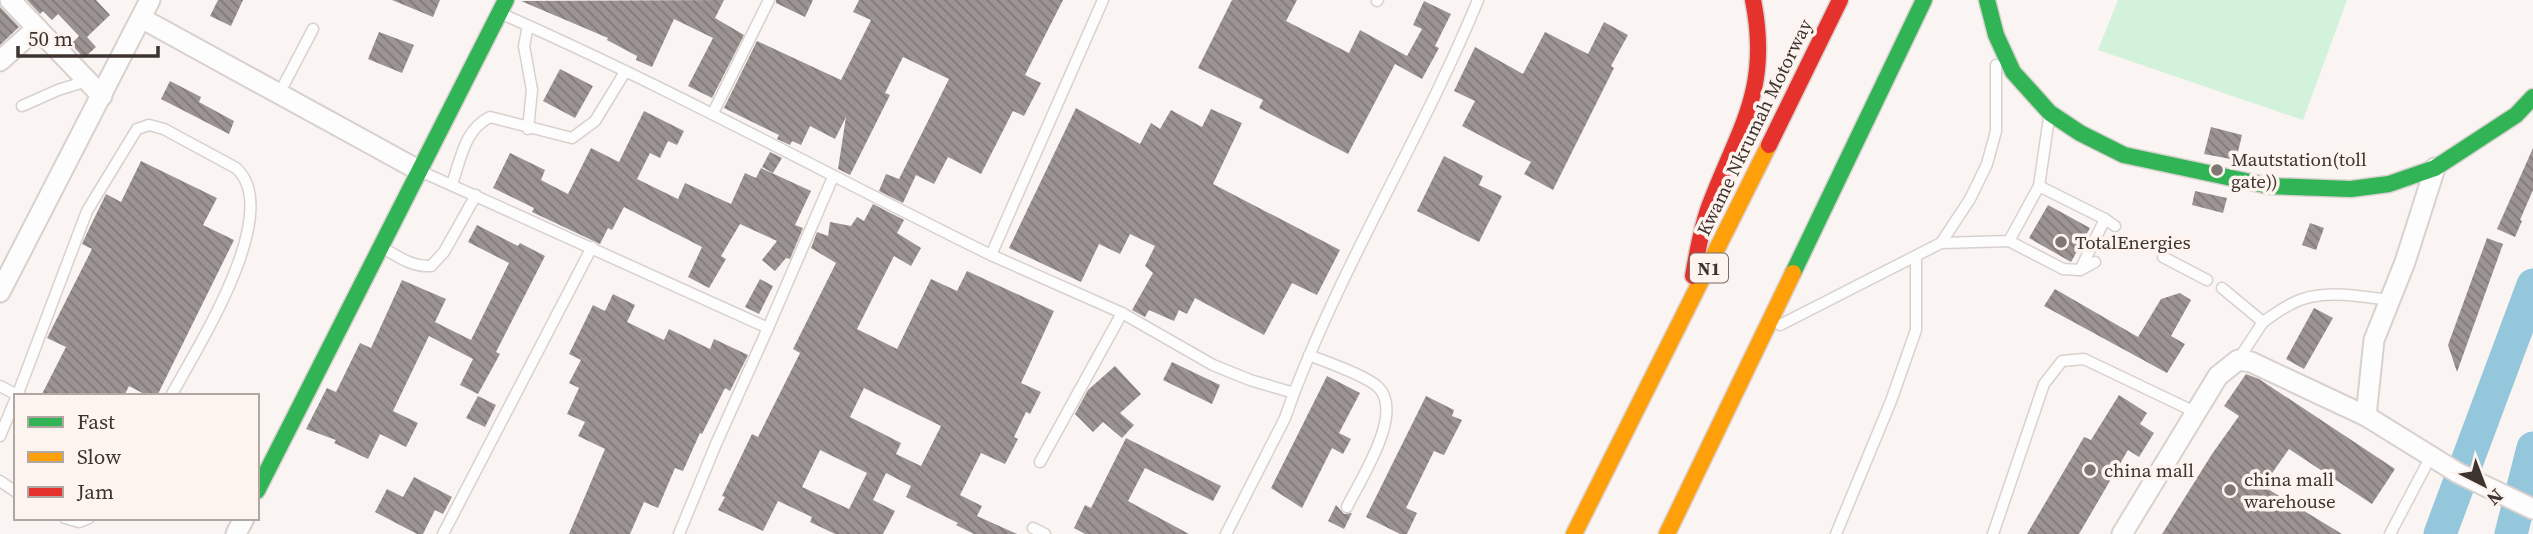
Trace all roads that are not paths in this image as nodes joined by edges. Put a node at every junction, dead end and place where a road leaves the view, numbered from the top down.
1 (10, 0) edge
2 (150, 0) edge
3 (769, 0) edge
4 (1103, 0) edge
5 (1478, 0) edge
6 (1753, 0) edge
7 (1840, 0) edge
8 (1924, 0) edge
9 (1987, 0) edge
10 (503, 7) edge
11 (141, 18) junction
12 (528, 26) junction
13 (37, 29) junction
14 (313, 29) dead end
15 (1996, 35) junction
16 (0, 61) edge
17 (625, 72) junction
18 (87, 80) junction
19 (279, 94) junction
20 (102, 96) junction
21 (2530, 104) edge
22 (22, 106) dead end
23 (713, 113) junction
24 (2050, 113) junction
25 (528, 129) junction
26 (2435, 168) junction
27 (420, 172) junction
28 (833, 177) junction
29 (452, 184) junction
30 (2039, 187) junction
31 (476, 195) junction
32 (2105, 219) junction
33 (2115, 226) dead end
34 (2009, 241) junction
35 (1941, 243) junction
36 (382, 247) junction
37 (592, 247) junction
38 (991, 255) junction
39 (1916, 257) junction
40 (2163, 257) dead end
41 (2095, 262) dead end
42 (2080, 270) junction
43 (2207, 280) dead end
44 (1, 288) edge
45 (2222, 288) dead end
46 (2389, 300) junction
47 (1122, 313) junction
48 (1686, 314) junction
49 (2263, 322) junction
50 (768, 328) junction
51 (1764, 334) junction
52 (1309, 355) junction
53 (2238, 360) junction
54 (1294, 393) junction
55 (17, 394) edge
56 (173, 394) edge
57 (14, 401) edge
58 (2195, 412) junction
59 (2366, 415) junction
60 (0, 436) edge
61 (2431, 456) junction
62 (1040, 462) dead end
63 (262, 471) edge
64 (1347, 507) dead end
65 (2533, 509) edge
66 (1033, 528) dead end
67 (443, 534) edge
68 (679, 534) edge
69 (1045, 534) edge
70 (1226, 534) edge
71 (1574, 534) edge
72 (1667, 534) edge
73 (1836, 534) edge
74 (1993, 534) edge
75 (2122, 534) edge
76 (2390, 534) edge

1 - 13 street
2 - 11 street
3 - 23 lane
4 - 38 lane
5 - 52 lane
6 - 48 main road
7 - 48 main road, Kwame Nkrumah Motorway / N1
8 - 51 main road
9 - 15 main road
10 - 12 lane
10 - 27 main road
11 - 19 street
11 - 20 street
12 - 17 lane
12 - 25 lane
13 - 16 street
13 - 18 street
14 - 19 lane
15 - 24 main road
15 - 35 lane
17 - 23 lane
17 - 25 lane
18 - 20 street
18 - 22 lane
19 - 27 street
20 - 44 street
21 - 26 main road
23 - 28 lane
24 - 26 main road
24 - 30 lane
25 - 29 lane
26 - 46 street
27 - 29 lane
27 - 36 main road
28 - 38 lane
28 - 50 lane
29 - 31 lane
30 - 32 lane
30 - 34 lane
31 - 36 lane
31 - 37 lane
32 - 33 lane
32 - 42 lane
34 - 35 lane
34 - 42 lane
35 - 39 lane
36 - 63 main road
37 - 50 lane
37 - 67 lane
38 - 47 lane
39 - 51 lane
39 - 73 lane
40 - 43 lane
41 - 42 lane
45 - 49 lane
46 - 49 lane
46 - 59 street
47 - 54 lane
47 - 62 lane
48 - 71 main road, Kwame Nkrumah Motorway / N1
49 - 53 lane
50 - 68 lane
51 - 72 main road
52 - 54 lane
52 - 64 lane
53 - 58 street
53 - 59 street
54 - 70 lane
55 - 56 lane
57 - 60 lane
58 - 74 lane
58 - 75 street
59 - 61 street
61 - 65 street
61 - 76 lane
66 - 69 lane

